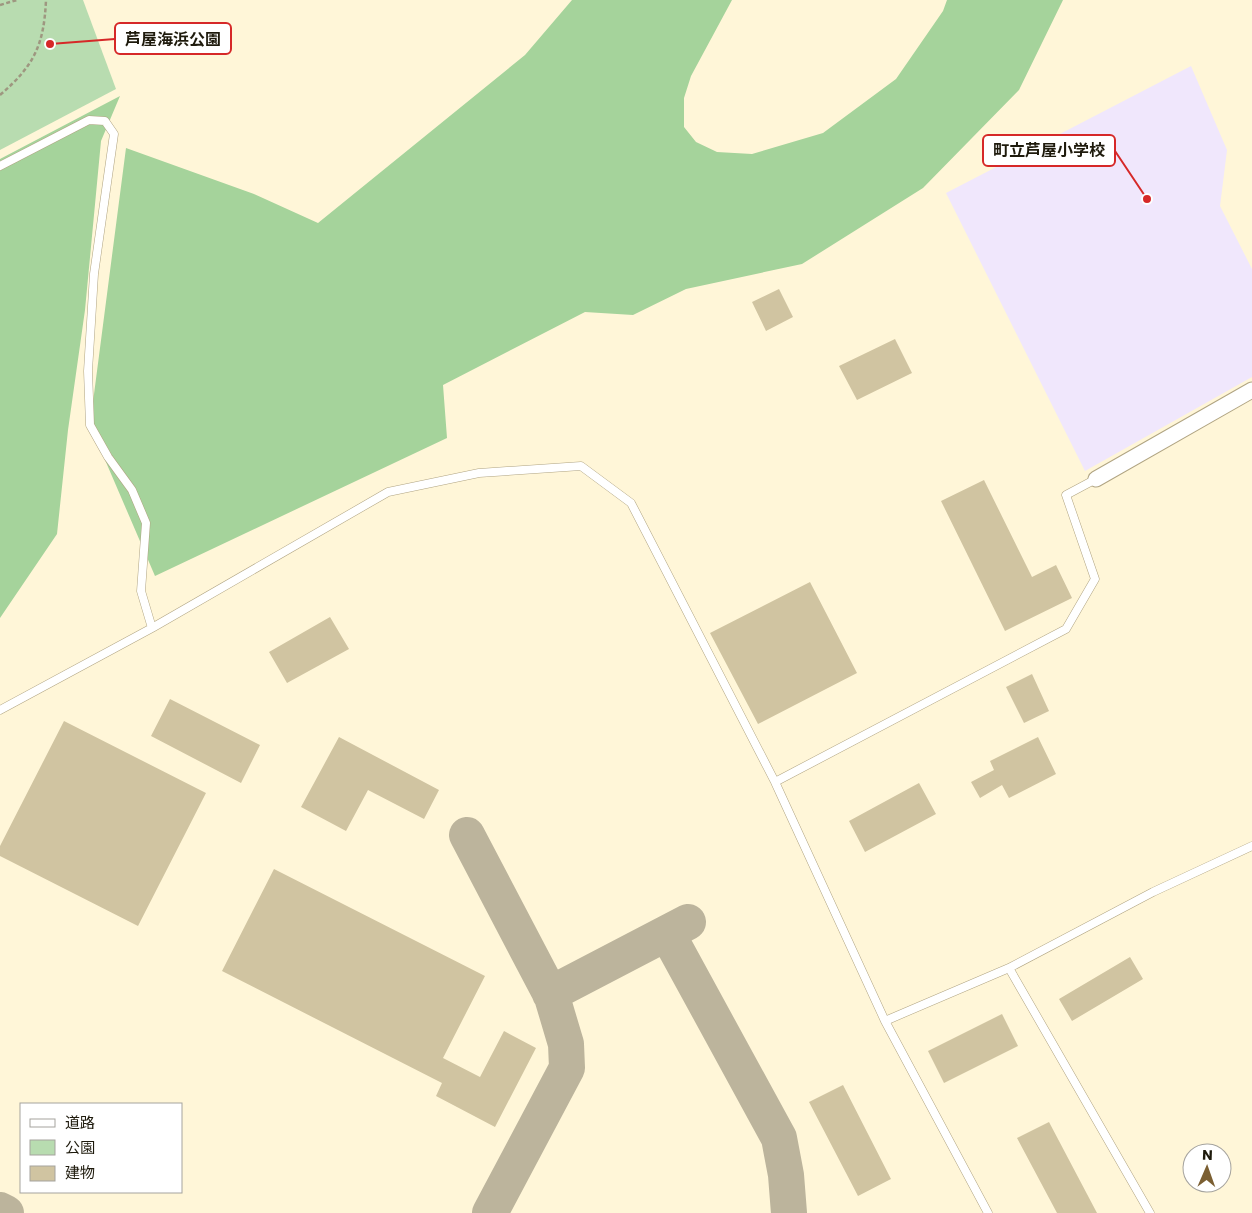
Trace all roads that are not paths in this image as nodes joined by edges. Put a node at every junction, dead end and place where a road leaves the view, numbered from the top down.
1 (0, 166) edge
2 (1252, 390) edge
3 (1096, 479) joint
4 (152, 628) junction
5 (0, 710) edge
6 (775, 782) junction
7 (1252, 846) edge
8 (1009, 968) junction
9 (884, 1021) junction
10 (988, 1213) edge
11 (1150, 1213) edge

1 - 4 lane
2 - 3 street
3 - 6 lane
4 - 5 lane
4 - 6 lane
6 - 9 lane
7 - 8 lane
8 - 9 lane
8 - 11 lane
9 - 10 lane

